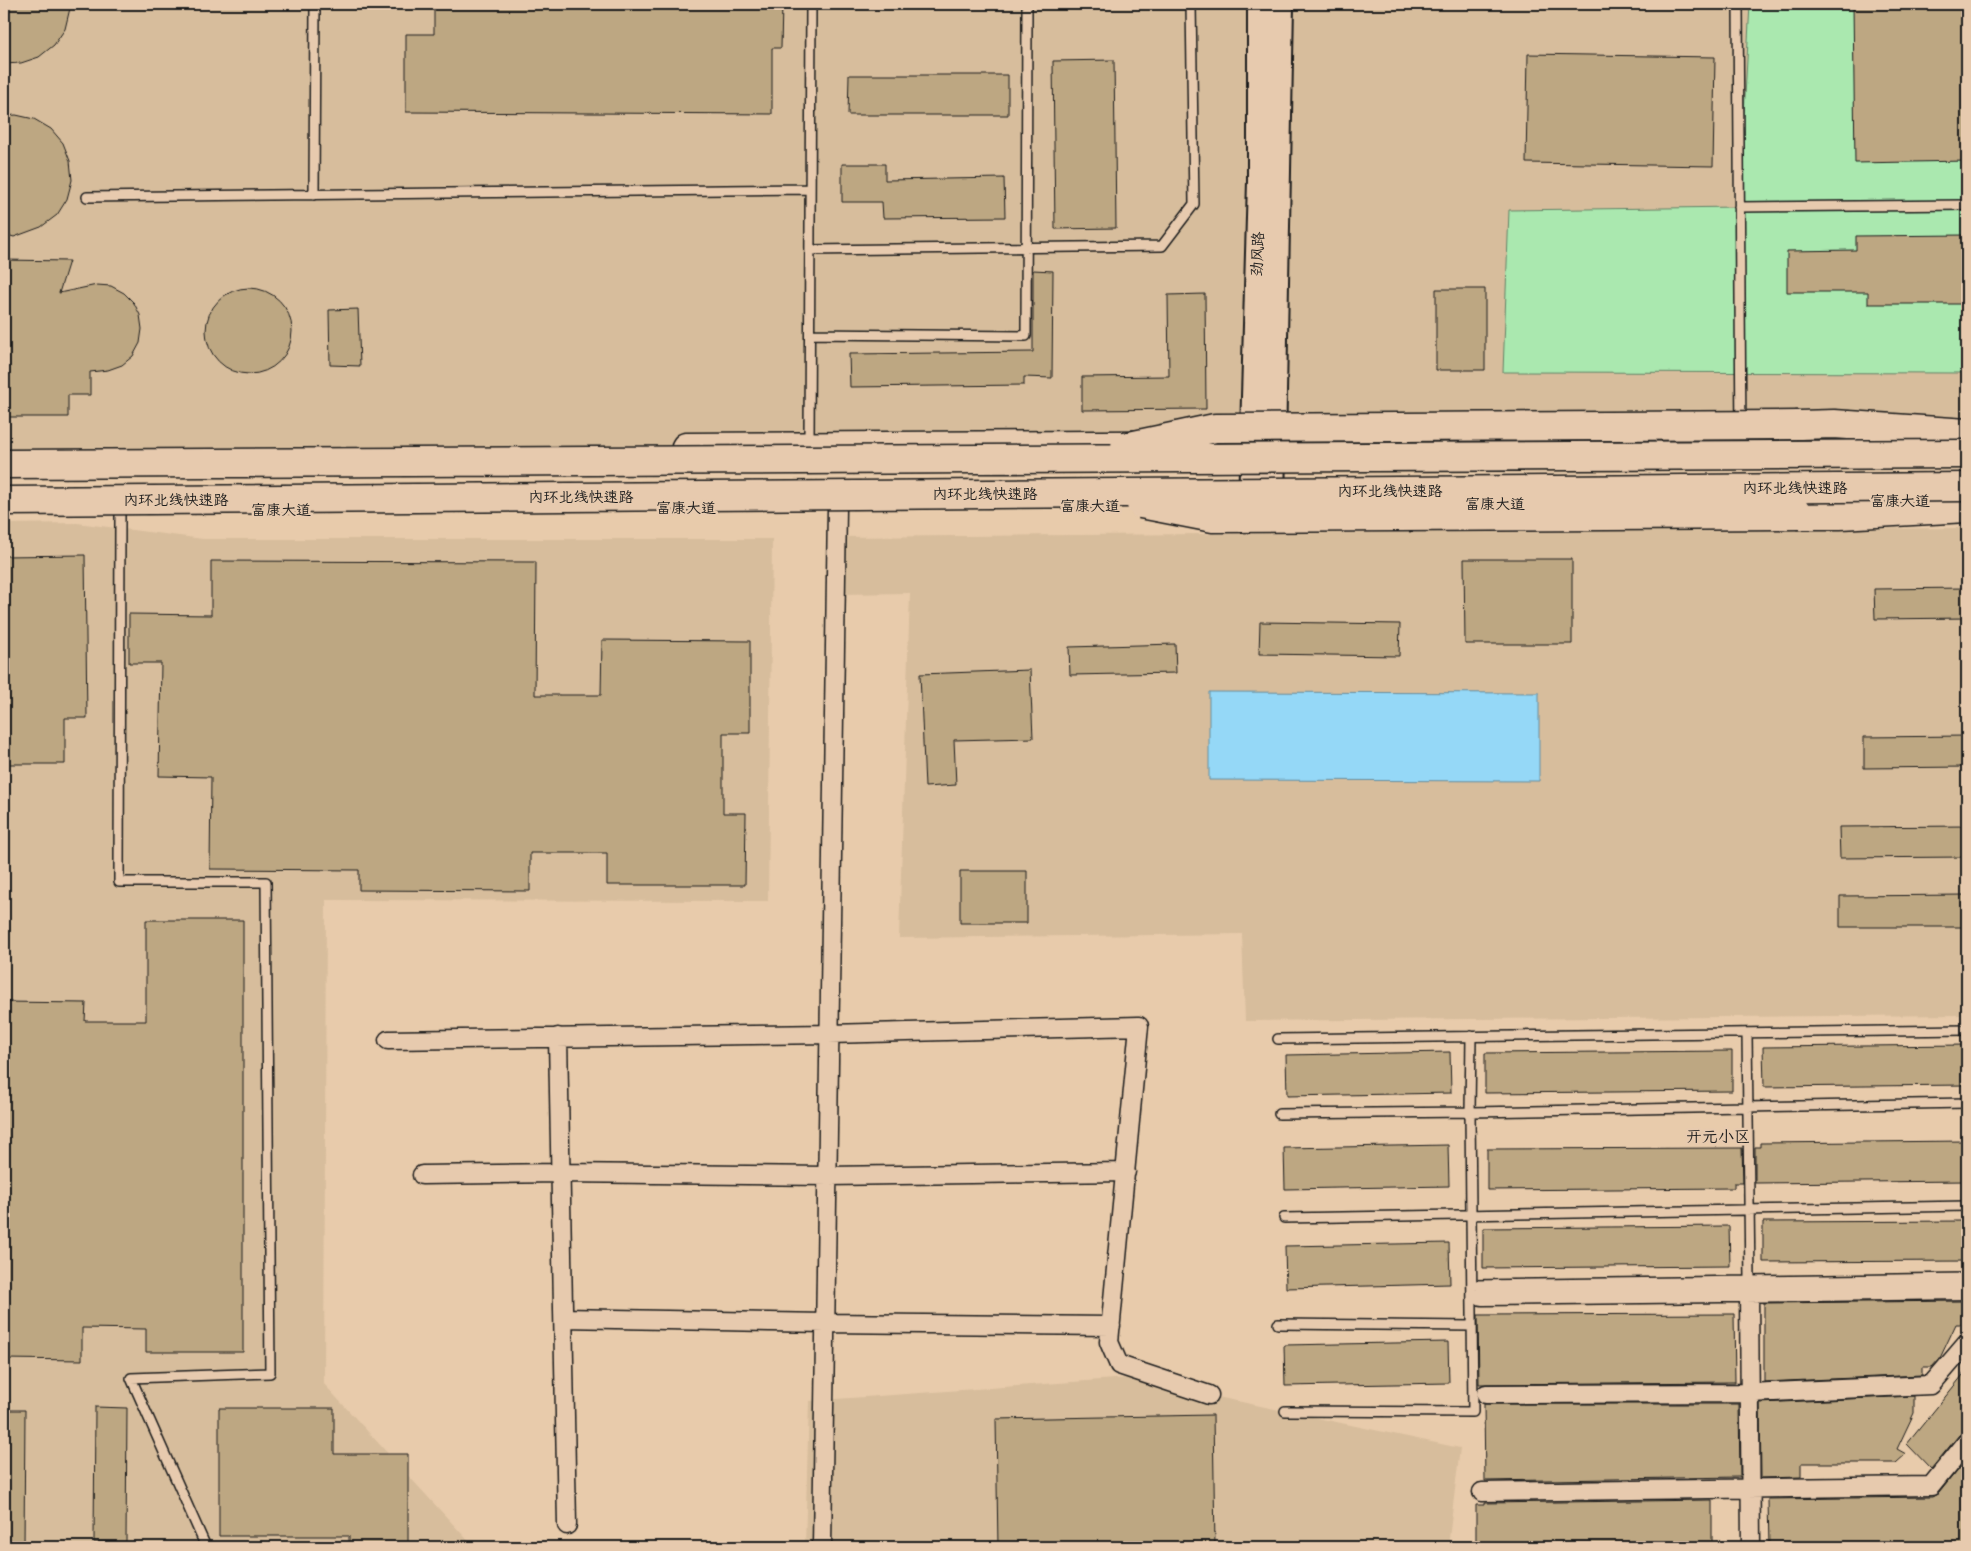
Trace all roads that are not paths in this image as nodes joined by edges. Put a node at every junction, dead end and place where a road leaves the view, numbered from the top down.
1 (315, 4) edge
2 (811, 4) edge
3 (1027, 4) edge
4 (1190, 4) edge
5 (1260, 4) edge
6 (1281, 4) edge
7 (1738, 4) edge
8 (810, 189) junction
9 (314, 194) junction
10 (87, 197) dead end
11 (1967, 205) edge
12 (1739, 208) junction
13 (1028, 247) junction
14 (810, 250) junction
15 (811, 334) junction
16 (1967, 433) edge
17 (1741, 442) junction
18 (1967, 442) edge
19 (1262, 444) junction
20 (809, 446) junction
21 (4, 452) edge
22 (1967, 454) edge
23 (943, 459) junction
24 (4, 464) edge
25 (1967, 487) edge
26 (940, 494) junction
27 (4, 501) edge
28 (1967, 501) edge
29 (1262, 505) junction
30 (837, 507) junction
31 (1967, 508) edge
32 (120, 511) junction
33 (4, 512) edge
34 (1967, 1030) edge
35 (1748, 1033) junction
36 (829, 1034) junction
37 (1471, 1036) junction
38 (558, 1037) junction
39 (1278, 1039) dead end
40 (388, 1040) dead end
41 (1967, 1103) edge
42 (1749, 1107) junction
43 (1470, 1112) junction
44 (1279, 1114) dead end
45 (1126, 1172) junction
46 (561, 1173) junction
47 (422, 1175) dead end
48 (828, 1176) junction
49 (1967, 1206) edge
50 (1750, 1210) junction
51 (1471, 1216) junction
52 (1284, 1218) dead end
53 (1967, 1278) edge
54 (1749, 1286) junction
55 (1967, 1290) edge
56 (1477, 1291) junction
57 (564, 1318) junction
58 (825, 1323) junction
59 (1278, 1324) dead end
60 (1111, 1326) junction
61 (1472, 1326) junction
62 (1967, 1343) edge
63 (1749, 1393) junction
64 (1486, 1394) dead end
65 (1209, 1395) dead end
66 (1285, 1411) dead end
67 (1967, 1442) edge
68 (1750, 1489) junction
69 (1482, 1492) dead end
70 (567, 1525) dead end
71 (206, 1547) edge
72 (822, 1547) edge
73 (1750, 1547) edge

1 - 9 lane
2 - 8 lane
3 - 13 lane
4 - 13 lane
5 - 19 street, 劲风路
6 - 19 street, 劲风路
7 - 12 lane
8 - 9 lane
8 - 14 lane
9 - 10 lane
11 - 12 lane
12 - 17 lane
13 - 14 lane
13 - 15 lane
14 - 15 lane
15 - 20 lane
16 - 23 main road, bridge
17 - 18 main road
17 - 19 main road
19 - 20 main road
19 - 29 street, 劲风路
20 - 21 main road
22 - 23 main road, bridge
23 - 24 main road, bridge
25 - 26 main road, 内环北线快速路, bridge
26 - 27 main road, 内环北线快速路, bridge
26 - 31 main road, bridge
28 - 29 main road, 富康大道
29 - 30 main road, 富康大道
30 - 32 main road, 富康大道
30 - 36 street
32 - 33 main road, 富康大道
32 - 71 lane
34 - 35 lane
35 - 37 lane
35 - 42 lane
36 - 38 street
36 - 45 street
36 - 48 street
37 - 39 lane
37 - 43 lane
38 - 40 street
38 - 46 street
41 - 42 lane
42 - 43 lane
42 - 50 lane
43 - 44 lane
43 - 51 lane
45 - 48 street
45 - 60 street
46 - 47 street
46 - 48 street
46 - 57 street
48 - 58 street
49 - 50 lane
50 - 51 lane
50 - 54 lane
51 - 52 lane
51 - 56 lane
53 - 54 lane
54 - 55 street
54 - 56 street
54 - 63 street
56 - 61 lane
57 - 58 street
57 - 70 street
58 - 60 street
58 - 72 street
59 - 61 lane
60 - 65 street
61 - 66 lane
62 - 63 street
63 - 64 street
63 - 68 street
67 - 68 street
68 - 69 street
68 - 73 street

